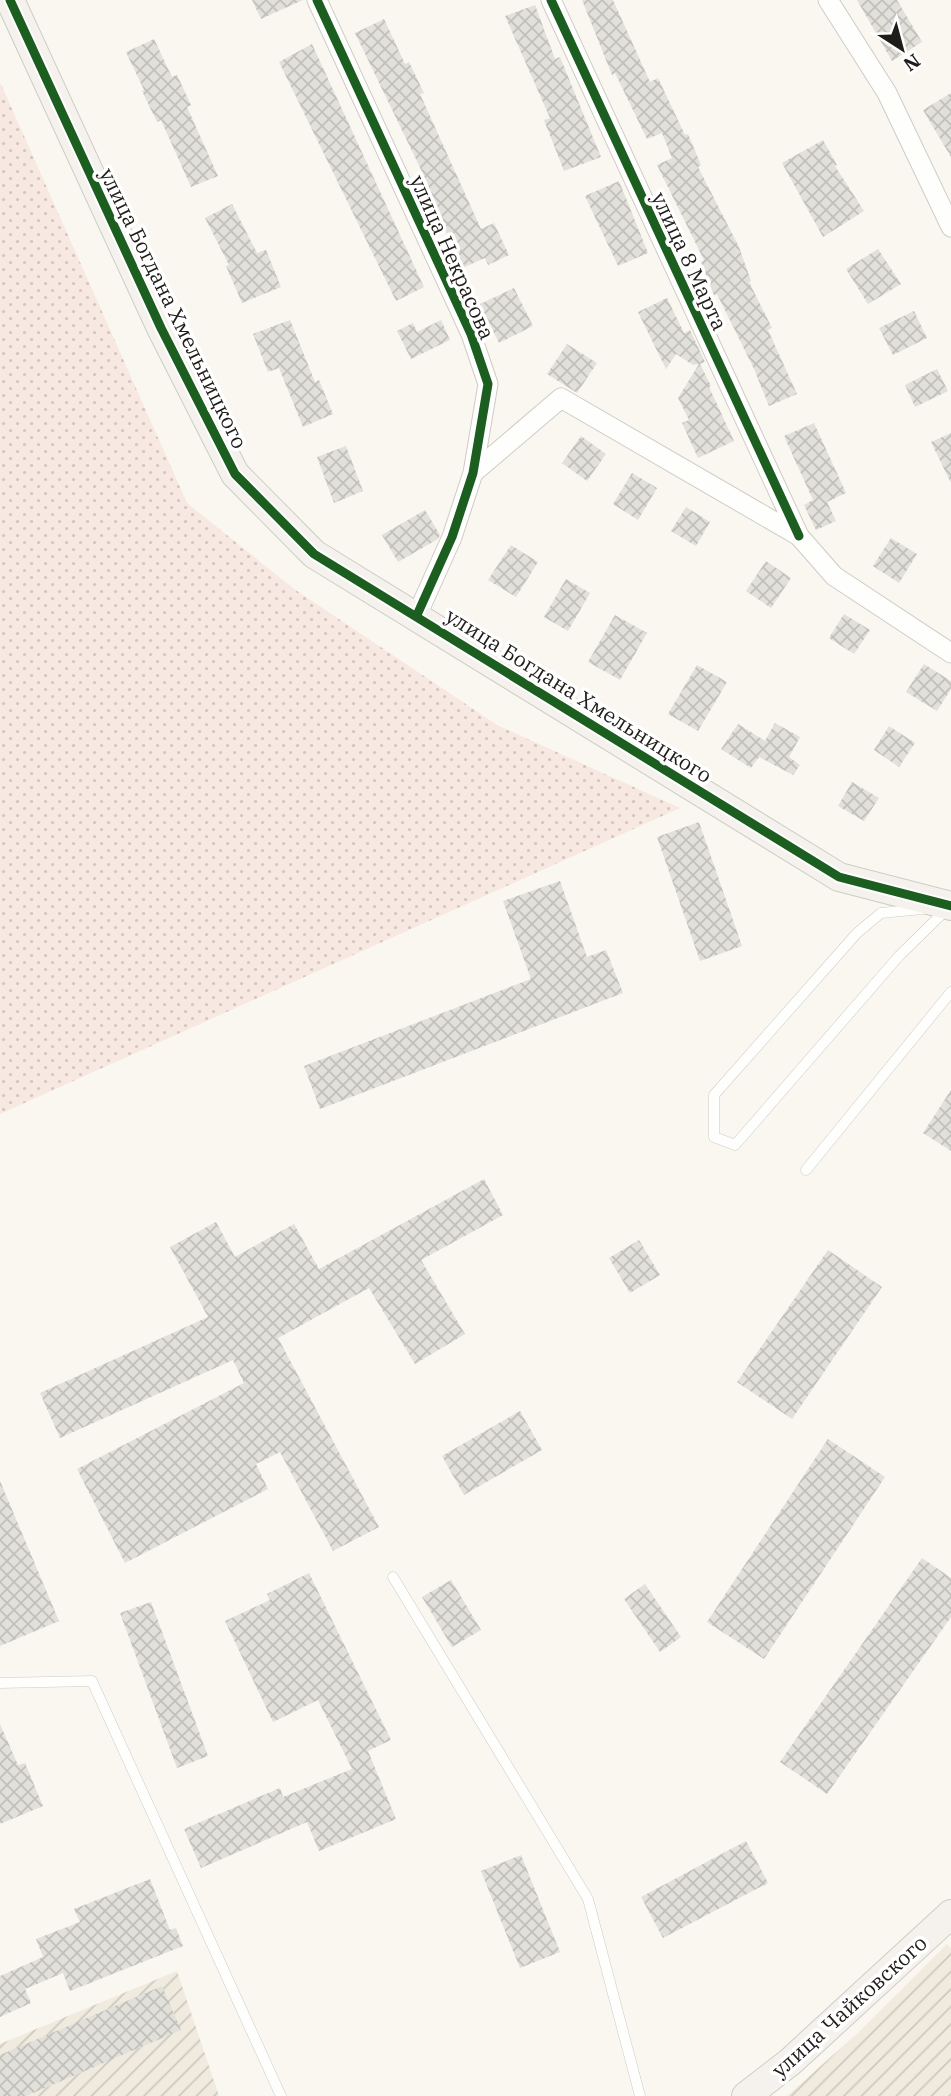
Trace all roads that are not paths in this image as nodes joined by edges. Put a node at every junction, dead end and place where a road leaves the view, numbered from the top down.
1 (10, 0) edge
2 (317, 0) edge
3 (551, 0) edge
4 (828, 0) edge
5 (951, 227) edge
6 (473, 473) junction
7 (799, 536) junction
8 (417, 615) junction
9 (951, 653) edge
10 (951, 903) edge
11 (951, 992) edge
12 (806, 1170) dead end
13 (393, 1577) dead end
14 (0, 1683) edge
15 (951, 1914) edge
16 (281, 2096) edge
17 (640, 2096) edge
18 (746, 2096) edge

1 - 8 street, улица Богдана Хмельницкого
2 - 6 street, улица Некрасова
3 - 7 street, улица 8 Марта
4 - 5 street
6 - 7 street
6 - 8 street, улица Некрасова
7 - 9 street
8 - 10 street, улица Богдана Хмельницкого
10 - 10 lane
11 - 12 lane
13 - 17 lane
14 - 16 lane
15 - 18 street, улица Чайковского

